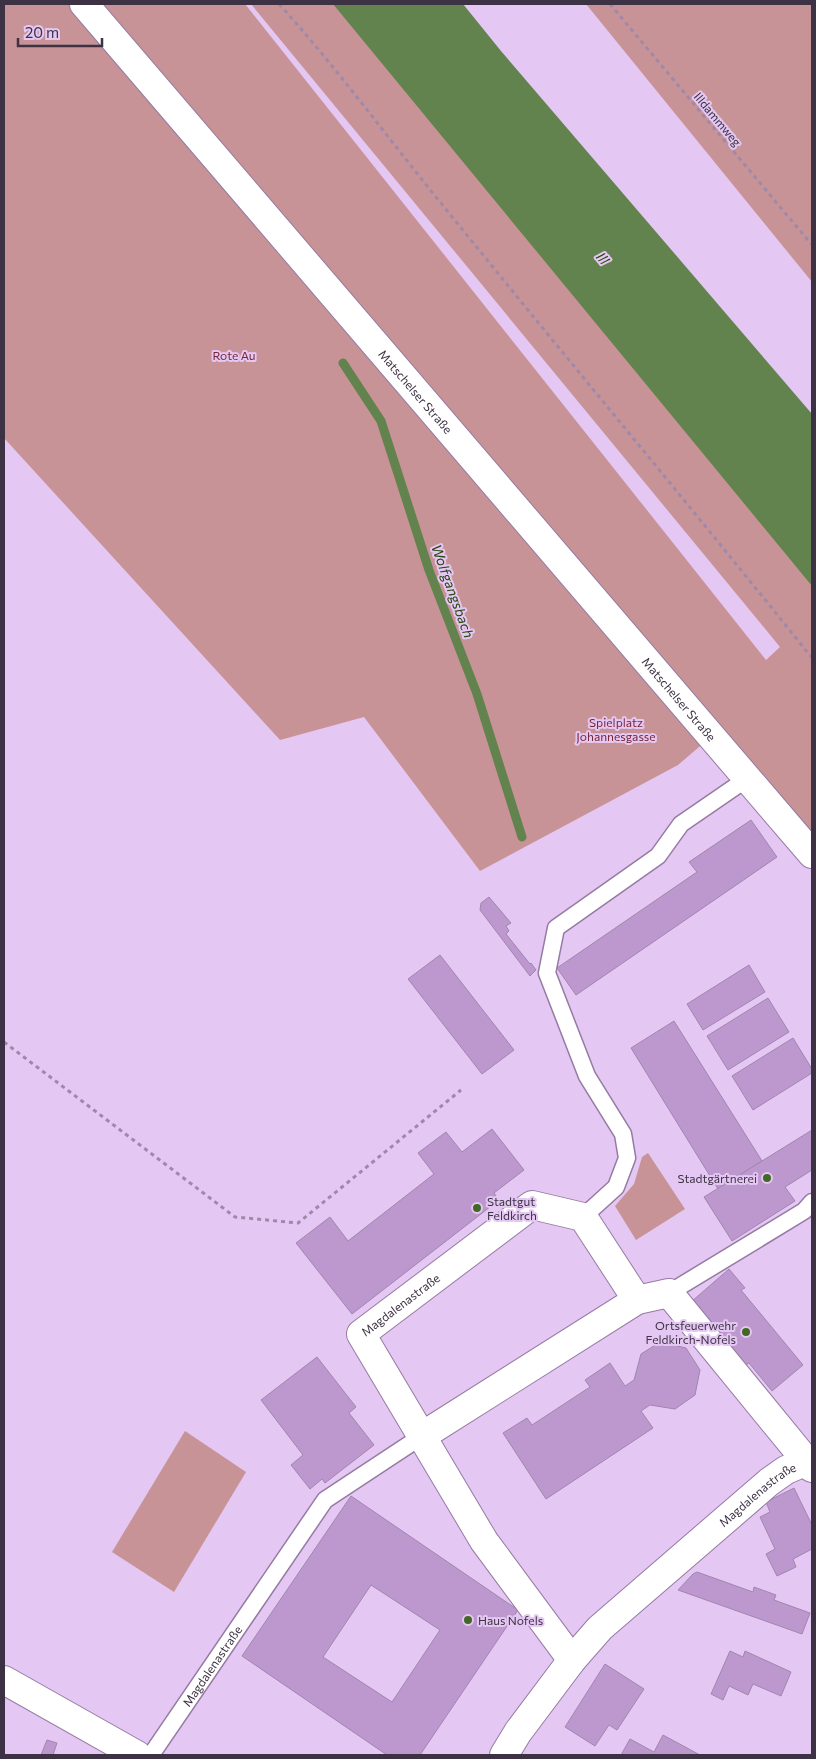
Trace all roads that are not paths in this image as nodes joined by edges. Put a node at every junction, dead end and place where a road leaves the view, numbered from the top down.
1 (84, 4) edge
2 (748, 778) junction
3 (812, 854) edge
4 (812, 1202) edge
5 (583, 1217) junction
6 (669, 1293) junction
7 (637, 1300) junction
8 (422, 1436) junction
9 (810, 1463) edge
10 (572, 1660) junction
11 (4, 1680) edge
12 (137, 1755) edge
13 (151, 1755) edge
14 (504, 1755) edge

1 - 2 street, Matschelser Straße
2 - 3 street, Matschelser Straße
2 - 5 lane
4 - 6 lane
5 - 7 street
5 - 8 street, Magdalenastraße
6 - 7 street, Magdalenastraße
6 - 9 street, Magdalenastraße
7 - 8 street, Magdalenastraße
8 - 10 street, Magdalenastraße
8 - 13 lane, Magdalenastraße
9 - 10 street, Magdalenastraße
10 - 14 street, Magdalenastraße
11 - 12 street

